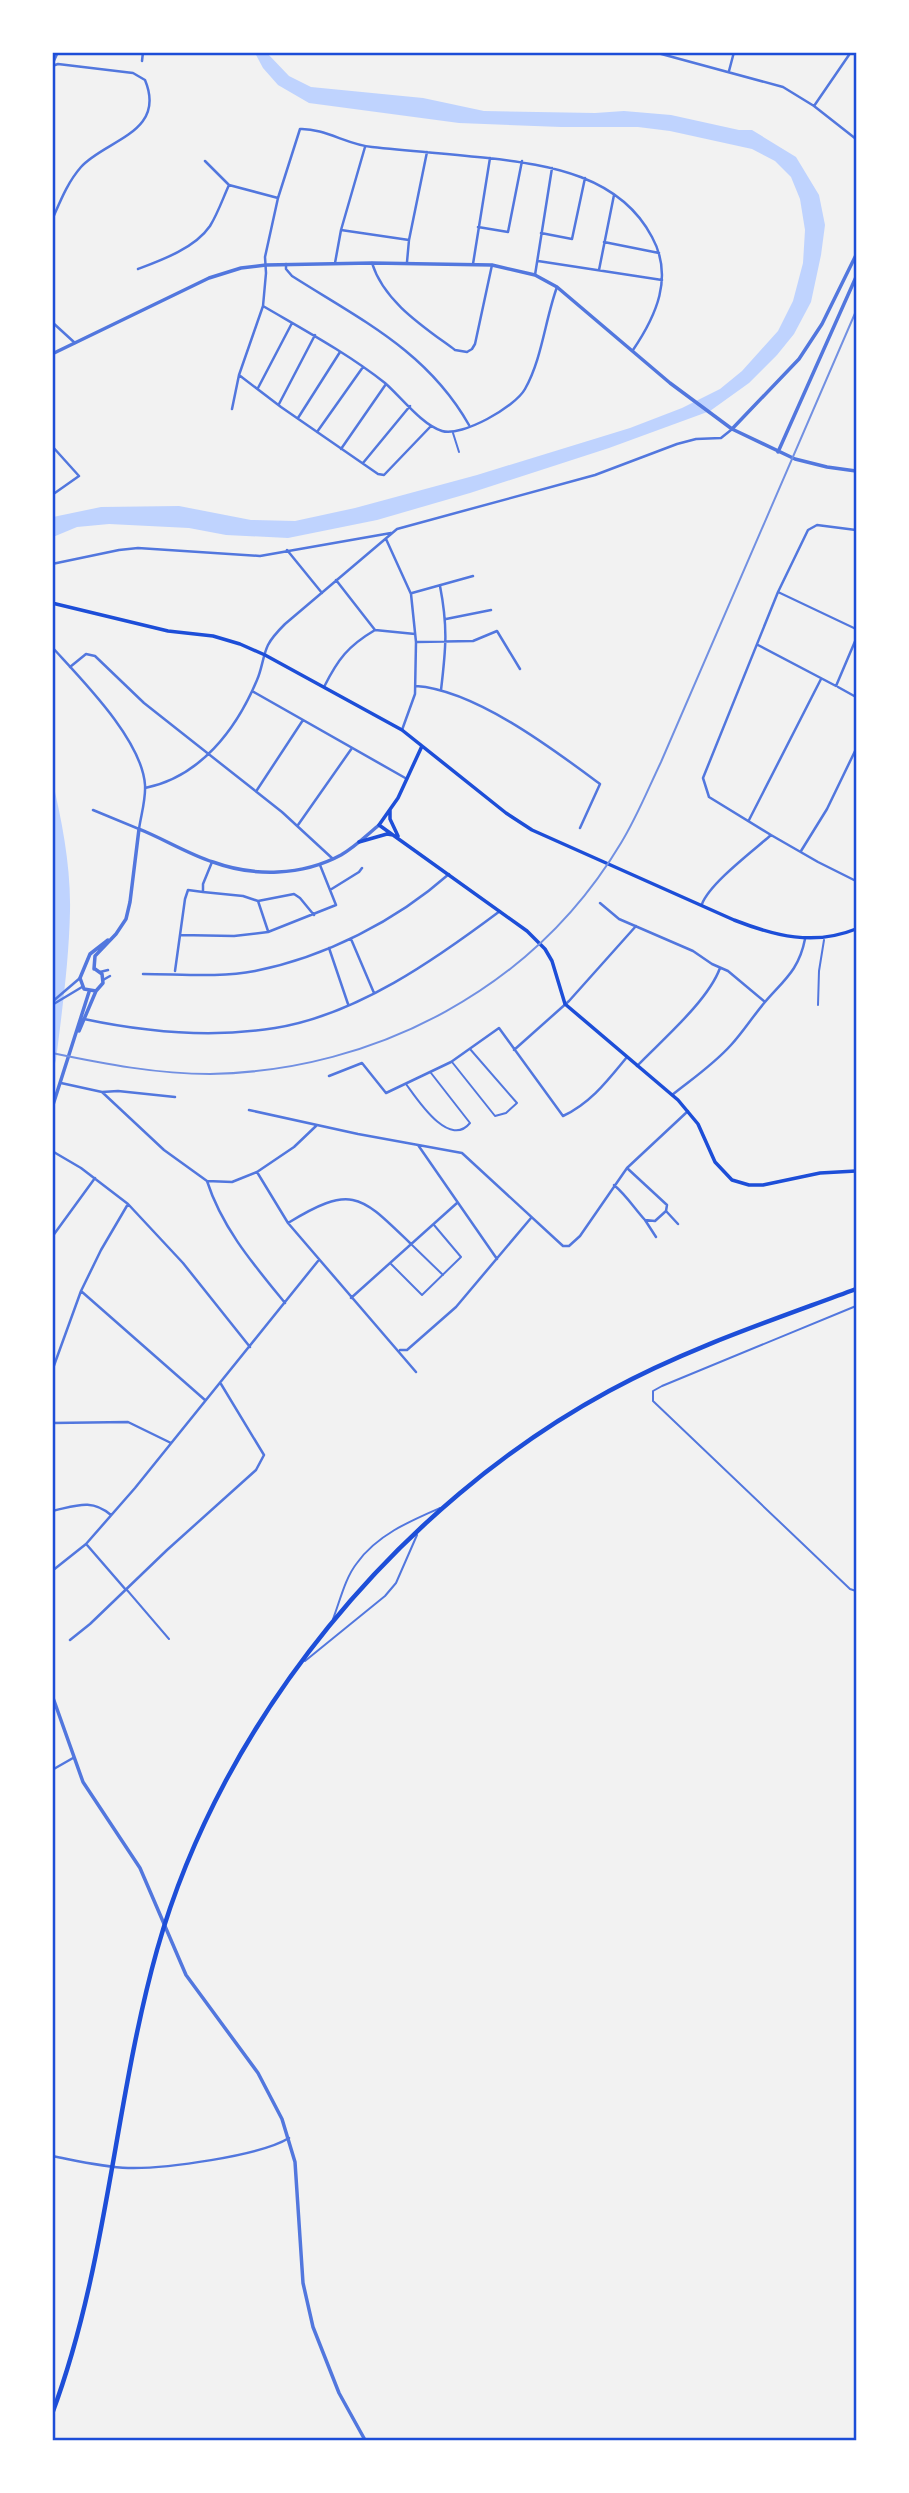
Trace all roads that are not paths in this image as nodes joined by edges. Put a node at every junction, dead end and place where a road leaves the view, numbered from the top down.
1 (58, 52) edge
2 (143, 52) edge
3 (654, 52) edge
4 (734, 52) edge
5 (851, 52) edge
6 (142, 61) dead end
7 (52, 65) edge
8 (729, 71) junction
9 (814, 106) junction
10 (856, 139) edge
11 (365, 147) junction
12 (427, 152) junction
13 (490, 158) junction
14 (205, 161) dead end
15 (522, 161) junction
16 (552, 168) junction
17 (585, 178) junction
18 (229, 184) junction
19 (614, 193) junction
20 (278, 198) junction
21 (52, 220) edge
22 (478, 227) junction
23 (341, 230) junction
24 (541, 233) junction
25 (409, 240) junction
26 (604, 242) junction
27 (659, 253) junction
28 (856, 255) edge
29 (538, 261) junction
30 (372, 262) junction
31 (335, 263) junction
32 (407, 263) junction
33 (286, 264) junction
34 (473, 264) junction
35 (266, 265) junction
36 (492, 265) junction
37 (138, 269) dead end
38 (599, 270) junction
39 (535, 275) junction
40 (856, 277) edge
41 (662, 280) junction
42 (557, 287) junction
43 (263, 306) junction
44 (52, 322) edge
45 (292, 323) junction
46 (315, 335) junction
47 (75, 343) junction
48 (340, 352) junction
49 (632, 352) junction
50 (52, 355) edge
51 (363, 367) junction
52 (239, 375) junction
53 (386, 384) junction
54 (258, 388) junction
55 (278, 405) junction
56 (410, 406) junction
57 (232, 409) dead end
58 (298, 418) junction
59 (431, 426) junction
60 (469, 426) junction
61 (732, 429) junction
62 (317, 432) junction
63 (452, 432) junction
64 (52, 446) edge
65 (341, 449) junction
66 (459, 452) dead end
67 (778, 452) junction
68 (362, 464) junction
69 (856, 471) edge
70 (52, 495) edge
71 (856, 530) edge
72 (391, 533) junction
73 (386, 538) junction
74 (287, 550) junction
75 (52, 564) edge
76 (473, 576) dead end
77 (336, 580) junction
78 (440, 586) junction
79 (778, 592) junction
80 (321, 593) junction
81 (411, 594) junction
82 (52, 603) edge
83 (491, 610) dead end
84 (446, 619) junction
85 (856, 629) edge
86 (375, 630) junction
87 (415, 634) junction
88 (856, 639) edge
89 (416, 642) junction
90 (447, 643) junction
91 (758, 645) junction
92 (52, 647) edge
93 (265, 655) junction
94 (70, 667) junction
95 (520, 669) dead end
96 (821, 679) junction
97 (416, 686) junction
98 (836, 686) junction
99 (324, 687) junction
100 (441, 690) junction
101 (252, 691) junction
102 (856, 697) edge
103 (303, 720) junction
104 (402, 730) junction
105 (423, 745) junction
106 (352, 748) junction
107 (856, 749) edge
108 (209, 755) junction
109 (407, 779) junction
110 (145, 788) junction
111 (256, 791) junction
112 (391, 808) junction
113 (93, 810) dead end
114 (749, 821) junction
115 (379, 825) junction
116 (297, 826) junction
117 (580, 828) dead end
118 (139, 829) junction
119 (771, 835) junction
120 (397, 837) junction
121 (359, 842) junction
122 (801, 851) junction
123 (333, 859) junction
124 (212, 862) junction
125 (320, 863) junction
126 (362, 868) dead end
127 (449, 874) junction
128 (856, 881) edge
129 (330, 890) junction
130 (204, 892) junction
131 (258, 901) junction
132 (600, 903) dead end
133 (702, 904) junction
134 (500, 911) junction
135 (314, 915) junction
136 (636, 926) junction
137 (856, 929) edge
138 (268, 932) junction
139 (180, 935) junction
140 (351, 939) junction
141 (805, 939) junction
142 (824, 939) junction
143 (328, 948) junction
144 (92, 955) junction
145 (720, 968) junction
146 (94, 969) junction
147 (108, 970) dead end
148 (83, 972) junction
149 (100, 972) junction
150 (174, 973) junction
151 (143, 974) dead end
152 (110, 976) dead end
153 (80, 978) junction
154 (103, 980) junction
155 (82, 987) junction
156 (96, 991) junction
157 (89, 992) junction
158 (374, 993) junction
159 (765, 1002) junction
160 (52, 1003) edge
161 (88, 1004) junction
162 (348, 1004) junction
163 (565, 1004) junction
164 (818, 1005) dead end
165 (83, 1018) junction
166 (470, 1048) junction
167 (514, 1050) junction
168 (626, 1057) junction
169 (452, 1062) junction
170 (637, 1066) junction
171 (430, 1072) junction
172 (329, 1076) dead end
173 (61, 1083) junction
174 (405, 1084) junction
175 (102, 1092) junction
176 (672, 1095) junction
177 (175, 1097) dead end
178 (52, 1108) edge
179 (249, 1110) dead end
180 (688, 1111) junction
181 (317, 1125) junction
182 (418, 1145) junction
183 (52, 1151) edge
184 (627, 1168) junction
185 (856, 1171) edge
186 (257, 1172) junction
187 (94, 1178) junction
188 (207, 1181) junction
189 (614, 1185) junction
190 (457, 1203) junction
191 (128, 1204) junction
192 (666, 1210) junction
193 (531, 1218) junction
194 (645, 1220) junction
195 (288, 1223) junction
196 (678, 1224) dead end
197 (434, 1225) junction
198 (52, 1237) edge
199 (656, 1237) dead end
200 (411, 1244) junction
201 (497, 1259) junction
202 (318, 1261) junction
203 (391, 1264) junction
204 (443, 1276) junction
205 (856, 1289) edge
206 (81, 1292) junction
207 (351, 1298) junction
208 (285, 1303) junction
209 (856, 1306) edge
210 (250, 1347) junction
211 (398, 1350) junction
212 (52, 1371) edge
213 (416, 1373) dead end
214 (221, 1384) junction
215 (206, 1401) junction
216 (52, 1423) edge
217 (171, 1443) junction
218 (441, 1508) junction
219 (52, 1511) edge
220 (111, 1515) junction
221 (420, 1528) junction
222 (86, 1544) junction
223 (52, 1571) edge
224 (126, 1590) junction
225 (856, 1591) edge
226 (331, 1624) junction
227 (169, 1639) dead end
228 (70, 1640) dead end
229 (296, 1669) junction
230 (52, 1695) edge
231 (73, 1758) junction
232 (52, 1770) edge
233 (289, 2138) junction
234 (52, 2156) edge
235 (52, 2414) edge
236 (365, 2441) edge

1 - 7 street
2 - 6 street
3 - 8 street
4 - 8 street
5 - 9 street
7 - 21 street
8 - 9 street
9 - 10 street
11 - 12 street
11 - 20 street
11 - 23 street
12 - 13 street
12 - 25 street
13 - 15 street
13 - 22 street
14 - 18 street
15 - 16 street
15 - 22 street
16 - 17 street
16 - 24 street
17 - 19 street
17 - 24 street
18 - 20 street
18 - 37 street
19 - 26 street
19 - 27 street
20 - 35 street
22 - 34 street
23 - 25 street
23 - 31 street
24 - 29 street
25 - 32 street
26 - 27 street
26 - 38 street
27 - 41 street
28 - 61 street
29 - 38 street
29 - 39 street
30 - 31 street
30 - 32 street
30 - 36 street
31 - 33 street
32 - 34 street
33 - 35 street
33 - 60 street
34 - 36 street
35 - 43 street
35 - 47 street
36 - 39 street
38 - 41 street
39 - 42 street
40 - 67 street
41 - 49 street
42 - 49 street
42 - 60 street
43 - 45 street
43 - 52 street
44 - 47 street
45 - 46 street
45 - 54 street
46 - 48 street
46 - 55 street
47 - 50 street
48 - 51 street
48 - 58 street
49 - 61 street
51 - 53 street
51 - 62 street
52 - 54 street
52 - 57 street
53 - 56 street
53 - 65 street
54 - 55 street
55 - 58 street
56 - 59 street
56 - 68 street
58 - 62 street
59 - 63 street
59 - 68 street
60 - 63 street
61 - 67 street
61 - 72 street
62 - 65 street
63 - 66 lane
64 - 70 street
65 - 68 street
67 - 69 street
71 - 79 street
72 - 73 street
72 - 74 street
73 - 77 street
73 - 81 street
74 - 75 street
74 - 80 street
76 - 78 street
77 - 80 street
77 - 86 street
78 - 81 street
78 - 84 street
79 - 85 lane
79 - 91 street
80 - 93 street
81 - 87 street
82 - 93 main road
83 - 84 street
84 - 90 street
86 - 87 street
86 - 99 street
87 - 89 street
88 - 98 street
89 - 90 street
89 - 97 street
90 - 95 street
90 - 100 street
91 - 96 street
91 - 114 street
92 - 94 street
93 - 99 main road
93 - 101 street
94 - 108 street
94 - 110 street
96 - 98 street
96 - 114 street
97 - 100 street
97 - 104 street
98 - 102 street
99 - 104 main road
100 - 117 street
101 - 103 street
101 - 108 street
103 - 106 street
103 - 111 street
104 - 105 main road
105 - 109 main road
105 - 133 main road
106 - 109 street
106 - 116 street
107 - 122 street
108 - 110 street
108 - 111 street
109 - 112 main road
110 - 118 street
111 - 116 street
112 - 115 main road
112 - 120 main road
113 - 118 street
114 - 119 street
115 - 120 main road
115 - 121 street
116 - 123 street
118 - 124 street
118 - 144 street
119 - 122 street
119 - 133 street
120 - 121 main road
120 - 127 main road
121 - 123 street
122 - 128 street
123 - 125 street
124 - 125 street
124 - 130 street
125 - 129 street
126 - 129 street
127 - 134 main road
127 - 140 street
129 - 135 street
130 - 131 street
130 - 139 street
131 - 135 street
131 - 138 street
132 - 136 street
133 - 141 main road
134 - 158 street
134 - 163 main road
135 - 138 street
136 - 145 street
136 - 163 street
137 - 142 main road
138 - 139 street
139 - 150 street
140 - 143 street
140 - 158 street
141 - 142 main road
141 - 159 street
142 - 164 lane
143 - 150 street
143 - 162 street
144 - 146 street
144 - 148 street
145 - 159 street
145 - 170 street
146 - 148 street
146 - 149 street
147 - 149 street
148 - 153 street
149 - 154 street
150 - 151 street
152 - 154 street
153 - 155 street
153 - 160 street
154 - 156 street
155 - 157 street
155 - 160 street
156 - 157 street
156 - 161 street
157 - 161 street
158 - 162 street
159 - 176 street
161 - 165 street
162 - 165 street
163 - 167 street
163 - 168 main road
165 - 173 street
166 - 167 street
166 - 169 street
166 - 169 lane
167 - 168 street
168 - 170 main road
169 - 171 street
170 - 176 main road
171 - 174 street
171 - 174 lane
172 - 174 street
173 - 175 street
173 - 178 street
175 - 177 street
175 - 188 street
176 - 180 main road
179 - 181 street
180 - 184 street
180 - 185 main road
181 - 182 street
181 - 186 street
182 - 190 street
182 - 193 street
183 - 187 street
184 - 189 street
184 - 192 street
186 - 188 street
186 - 195 street
187 - 191 street
187 - 198 street
188 - 208 street
189 - 193 street
189 - 194 street
190 - 197 street
190 - 201 street
191 - 206 street
191 - 210 street
192 - 194 street
192 - 196 street
193 - 201 street
194 - 199 street
195 - 200 street
195 - 202 street
197 - 200 street
197 - 204 lane
200 - 203 street
200 - 204 lane
201 - 211 street
202 - 207 street
202 - 208 street
203 - 204 lane
203 - 207 street
205 - 218 main road
206 - 212 street
206 - 215 street
207 - 211 street
208 - 210 street
209 - 225 lane
210 - 214 street
211 - 213 street
214 - 215 street
214 - 224 street
215 - 217 street
216 - 217 street
217 - 220 street
218 - 221 main road
218 - 226 lane
219 - 220 street
220 - 222 street
221 - 226 main road
221 - 229 lane
222 - 223 street
222 - 224 street
224 - 227 lane
224 - 228 street
226 - 229 main road
229 - 235 main road
230 - 231 street
231 - 232 street
231 - 233 street
233 - 234 street
233 - 236 street

